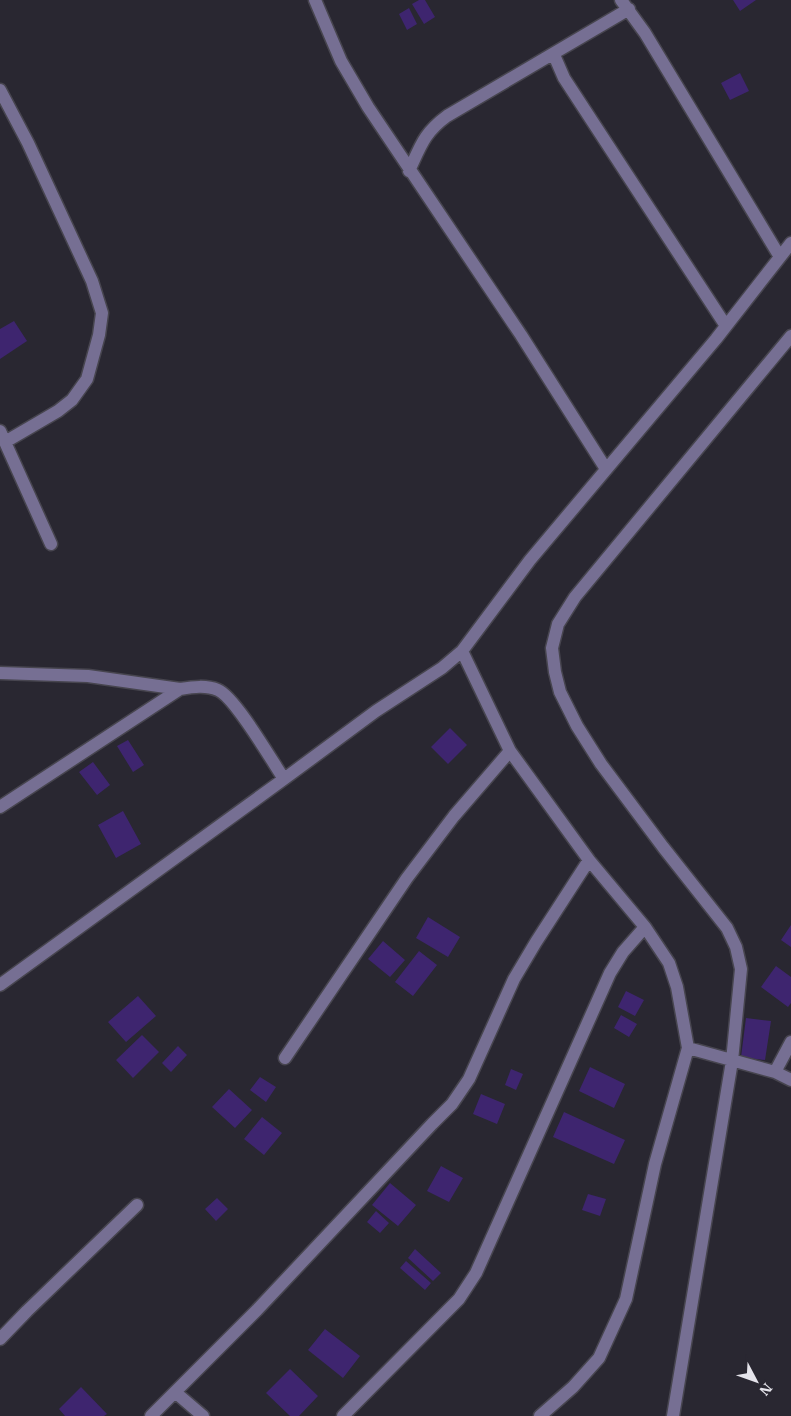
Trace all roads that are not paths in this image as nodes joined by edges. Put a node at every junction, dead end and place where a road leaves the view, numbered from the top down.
1 (315, 0) edge
2 (625, 5) edge
3 (554, 55) junction
4 (0, 90) edge
5 (409, 171) junction
6 (791, 243) edge
7 (780, 257) junction
8 (726, 326) junction
9 (791, 336) edge
10 (2, 437) edge
11 (606, 469) junction
12 (51, 544) dead end
13 (462, 651) junction
14 (0, 673) edge
15 (180, 688) junction
16 (510, 751) junction
17 (284, 779) junction
18 (0, 807) edge
19 (589, 860) junction
20 (645, 927) junction
21 (0, 984) edge
22 (791, 1042) edge
23 (694, 1050) junction
24 (285, 1058) dead end
25 (732, 1061) junction
26 (775, 1072) junction
27 (791, 1080) edge
28 (138, 1205) dead end
29 (0, 1339) edge
30 (176, 1392) junction
31 (151, 1416) edge
32 (203, 1416) edge
33 (343, 1416) edge
34 (540, 1416) edge
35 (673, 1416) edge

1 - 5 street
2 - 3 street
2 - 7 street
3 - 5 street
3 - 8 street
4 - 10 street
5 - 11 street
6 - 7 street
7 - 8 street
8 - 11 street
9 - 25 street
10 - 12 street
11 - 13 street
13 - 16 street
13 - 17 street
14 - 15 street
15 - 17 street
15 - 18 street
16 - 19 street
16 - 24 street
17 - 21 street
19 - 20 street
19 - 30 street
20 - 23 street
20 - 33 street
22 - 26 street
23 - 25 street
23 - 34 street
25 - 26 street
25 - 35 street
26 - 27 street
28 - 29 street
30 - 31 street
30 - 32 street

